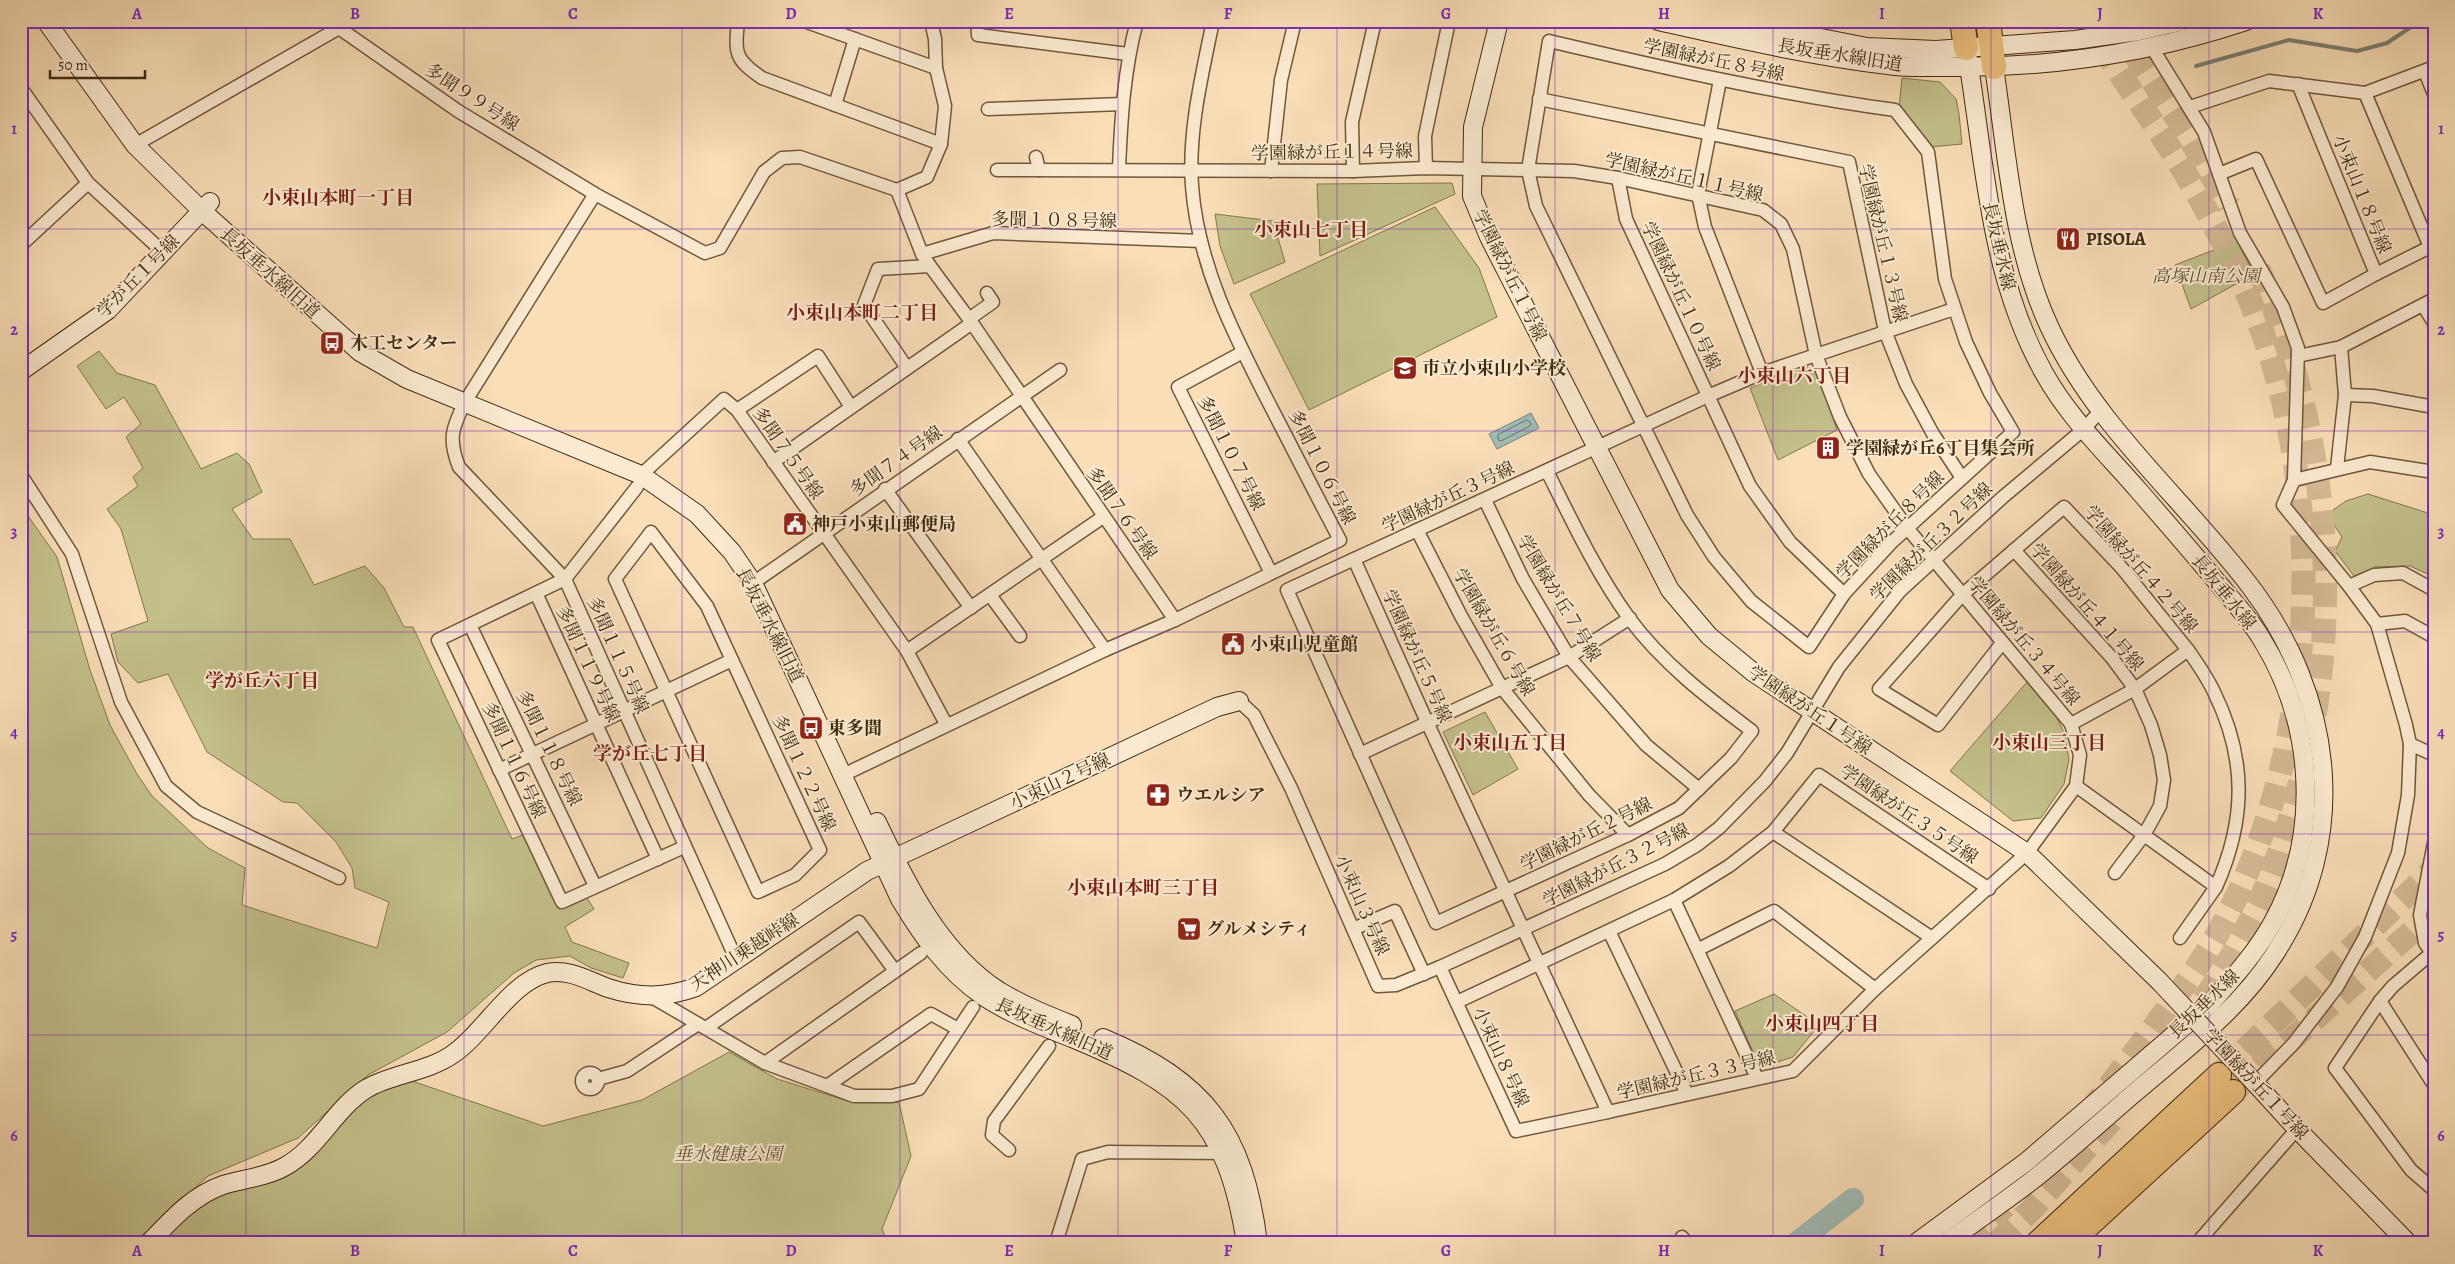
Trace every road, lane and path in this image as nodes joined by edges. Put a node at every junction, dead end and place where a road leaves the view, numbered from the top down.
1 (46, 21) edge
2 (60, 21) edge
3 (738, 21) edge
4 (804, 21) edge
5 (931, 21) edge
6 (976, 21) edge
7 (1137, 21) edge
8 (1213, 21) edge
9 (1295, 21) edge
10 (1374, 21) edge
11 (1449, 21) edge
12 (1499, 21) edge
13 (1658, 21) edge
14 (1733, 21) edge
15 (1962, 21) edge
16 (1988, 21) edge
17 (2183, 21) edge
18 (2246, 21) edge
19 (840, 27) edge
20 (855, 39) junction
21 (2151, 46) junction
22 (1128, 54) junction
23 (1992, 57) junction
24 (1967, 58) junction
25 (936, 68) junction
26 (2429, 70) edge
27 (1720, 80) junction
28 (2298, 84) junction
29 (21, 88) edge
30 (2365, 93) junction
31 (2434, 94) edge
32 (1539, 99) junction
33 (1122, 104) junction
34 (835, 105) junction
35 (2190, 107) junction
36 (988, 109) dead end
37 (1708, 134) junction
38 (140, 142) junction
39 (941, 144) junction
40 (1036, 156) dead end
41 (1426, 168) junction
42 (1471, 168) junction
43 (1118, 169) junction
44 (997, 170) dead end
45 (1039, 170) junction
46 (1528, 170) junction
47 (1193, 171) junction
48 (1272, 171) junction
49 (1353, 171) junction
50 (2219, 174) junction
51 (1618, 178) junction
52 (88, 183) junction
53 (897, 190) junction
54 (595, 194) junction
55 (1698, 194) junction
56 (206, 206) junction
57 (1201, 241) junction
58 (21, 244) edge
59 (164, 252) junction
60 (922, 254) junction
61 (930, 266) junction
62 (2376, 274) junction
63 (987, 292) dead end
64 (2428, 302) edge
65 (1954, 309) junction
66 (970, 321) junction
67 (2434, 323) edge
68 (1885, 331) junction
69 (2341, 346) junction
70 (1243, 352) junction
71 (1816, 355) junction
72 (2298, 356) junction
73 (907, 368) junction
74 (1060, 370) dead end
75 (21, 371) edge
76 (1762, 373) junction
77 (2345, 395) junction
78 (1021, 396) junction
79 (1708, 396) junction
80 (468, 398) junction
81 (851, 407) junction
82 (2434, 407) edge
83 (2102, 409) junction
84 (737, 410) junction
85 (1645, 426) junction
86 (2084, 430) junction
87 (958, 438) junction
88 (1596, 449) junction
89 (773, 462) junction
90 (2337, 468) junction
91 (1547, 471) junction
92 (2434, 472) edge
93 (21, 475) edge
94 (642, 476) junction
95 (1962, 478) junction
96 (2294, 480) junction
97 (885, 489) junction
98 (1485, 500) junction
99 (1103, 518) junction
100 (1908, 529) junction
101 (1417, 530) junction
102 (822, 533) junction
103 (2014, 550) junction
104 (1042, 559) junction
105 (1354, 559) junction
106 (1934, 560) junction
107 (1271, 573) junction
108 (565, 579) junction
109 (758, 580) junction
110 (2349, 586) junction
111 (1287, 590) joint
112 (2434, 590) edge
113 (536, 593) junction
114 (1844, 594) junction
115 (990, 595) junction
116 (1962, 595) junction
117 (971, 608) junction
118 (1630, 618) junction
119 (1176, 620) junction
120 (2377, 624) junction
121 (470, 625) junction
122 (1020, 636) dead end
123 (2434, 637) edge
124 (2002, 643) junction
125 (1104, 650) junction
126 (2188, 650) junction
127 (907, 651) junction
128 (1569, 657) junction
129 (732, 660) junction
130 (1502, 688) junction
131 (2135, 689) junction
132 (666, 691) junction
133 (1239, 701) joint
134 (623, 710) junction
135 (1812, 712) junction
136 (1427, 722) junction
137 (596, 724) junction
138 (946, 724) junction
139 (2071, 724) junction
140 (2410, 744) junction
141 (532, 754) junction
142 (1360, 754) junction
143 (2434, 755) edge
144 (499, 770) junction
145 (848, 773) junction
146 (2076, 786) junction
147 (1699, 790) junction
148 (1773, 832) junction
149 (1628, 835) junction
150 (2144, 835) junction
151 (2434, 843) edge
152 (684, 847) junction
153 (2027, 853) junction
154 (658, 858) junction
155 (889, 861) junction
156 (2115, 873) dead end
157 (338, 878) dead end
158 (596, 886) junction
159 (2216, 887) junction
160 (1989, 889) junction
161 (1507, 892) junction
162 (1674, 900) junction
163 (1353, 929) junction
164 (1524, 929) junction
165 (1609, 931) junction
166 (1932, 938) junction
167 (2180, 938) dead end
168 (1699, 949) junction
169 (921, 953) dead end
170 (2433, 953) edge
171 (736, 959) junction
172 (1540, 965) junction
173 (1440, 967) junction
174 (895, 971) junction
175 (1424, 974) junction
176 (1875, 989) junction
177 (652, 996) junction
178 (2380, 1001) junction
179 (1457, 1002) junction
180 (973, 1007) dead end
181 (702, 1026) junction
182 (958, 1029) junction
183 (1049, 1046) dead end
184 (764, 1063) junction
185 (1757, 1078) junction
186 (598, 1079) dead end
187 (2255, 1083) junction
188 (2434, 1085) edge
189 (827, 1086) junction
190 (1687, 1094) junction
191 (1608, 1112) junction
192 (2297, 1130) junction
193 (1009, 1150) dead end
194 (1230, 1153) junction
195 (2434, 1190) edge
196 (150, 1243) edge
197 (1056, 1243) edge
198 (1246, 1243) edge
199 (1258, 1243) edge
200 (1916, 1243) edge
201 (1946, 1243) edge
202 (2038, 1243) edge
203 (2069, 1243) edge
204 (2197, 1243) edge
205 (2408, 1243) edge

1 - 38 street, 長坂垂水線旧道
2 - 38 street, 長坂垂水線旧道
3 - 34 street
4 - 19 street
5 - 25 street
6 - 22 street
7 - 22 street
8 - 47 street, 多聞１０６号線
9 - 48 street
10 - 49 street
11 - 41 street
12 - 42 street, 学園緑が丘１号線
13 - 24 street, 長坂垂水線旧道
14 - 24 street, 長坂垂水線旧道
15 - 24 highway
16 - 23 highway
17 - 23 street
18 - 21 street
19 - 20 street
20 - 25 street
20 - 34 street
21 - 23 street
21 - 35 street
22 - 33 street
23 - 24 street
23 - 83 street, 長坂垂水線
24 - 86 street, 長坂垂水線
25 - 39 street
26 - 30 street
26 - 31 street
27 - 32 street, 学園緑が丘８号線
27 - 37 street
27 - 65 street, 学園緑が丘８号線
28 - 30 street
28 - 35 street
28 - 62 street, 小束山１８号線
29 - 52 street
30 - 62 street, 小束山１８号線
32 - 37 street, 学園緑が丘１３号線
32 - 46 street, 学園緑が丘８号線
33 - 36 street
33 - 43 street
34 - 39 street
35 - 50 street
37 - 55 street
37 - 68 street, 学園緑が丘１３号線
38 - 54 street, 多聞９９号線
38 - 56 street, 長坂垂水線旧道
39 - 53 street
40 - 45 street
41 - 42 street, 学園緑が丘１４号線
41 - 49 street, 学園緑が丘１４号線
42 - 46 street, 学園緑が丘１１号線
42 - 88 street, 学園緑が丘１号線
43 - 45 street, 学園緑が丘１４号線
43 - 47 street, 学園緑が丘１４号線
44 - 45 street, 学園緑が丘１４号線
46 - 51 street, 学園緑が丘１１号線
46 - 85 street, 学園緑が丘８号線
47 - 48 street, 学園緑が丘１４号線
47 - 57 street, 多聞１０６号線
48 - 49 street, 学園緑が丘１４号線
50 - 62 street
50 - 72 street
51 - 55 street, 学園緑が丘１１号線
51 - 79 street, 学園緑が丘１０号線
52 - 58 street
52 - 59 street
53 - 54 street, 多聞９９号線
53 - 60 street
54 - 80 street, 多聞１１５号線
55 - 71 street, 学園緑が丘１１号線
55 - 76 street
56 - 59 street, 学が丘１号線
56 - 80 street, 長坂垂水線旧道
57 - 60 street, 多聞１０８号線
57 - 70 street, 多聞１０６号線
59 - 75 street, 学が丘１号線
60 - 61 street
61 - 66 street, 多聞７６号線
61 - 73 street
63 - 66 street
64 - 67 street
64 - 69 street
65 - 68 street, 学園緑が丘３号線
65 - 95 street, 学園緑が丘８号線
66 - 73 street
66 - 78 street, 多聞７６号線
68 - 71 street, 学園緑が丘３号線
68 - 95 street, 学園緑が丘１３号線
69 - 72 street
69 - 77 street
70 - 107 street, 多聞１０７号線
70 - 107 street, 多聞１０６号線
71 - 76 street, 学園緑が丘３号線
71 - 100 street, 学園緑が丘１１号線
72 - 96 street
73 - 81 street
74 - 78 street, 多聞７４号線
76 - 79 street, 学園緑が丘３号線
77 - 82 street
77 - 90 street
78 - 87 street, 多聞７４号線
78 - 99 street, 多聞７６号線
79 - 85 street, 学園緑が丘３号線
79 - 114 street, 学園緑が丘１０号線
80 - 94 street, 長坂垂水線旧道
80 - 108 street, 多聞１１５号線
81 - 84 street
81 - 89 street
83 - 86 street, 学園緑が丘３２号線
83 - 201 street, 長坂垂水線
84 - 89 street, 多聞７５号線
84 - 94 street, 多聞７５号線
85 - 88 street, 学園緑が丘３号線
85 - 114 street, 学園緑が丘８号線
86 - 106 street, 学園緑が丘３２号線
86 - 200 street, 長坂垂水線
87 - 97 street, 多聞７４号線
87 - 104 street
88 - 91 street, 学園緑が丘３号線
88 - 135 street, 学園緑が丘１号線
89 - 102 street, 多聞７５号線
90 - 92 street
90 - 96 street
91 - 98 street, 学園緑が丘３号線
91 - 118 street, 学園緑が丘２号線
93 - 157 street
94 - 108 street
94 - 109 street, 長坂垂水線旧道
95 - 100 street, 学園緑が丘８号線
96 - 110 street
97 - 102 street, 多聞７４号線
97 - 117 street
98 - 101 street, 学園緑が丘３号線
98 - 128 street, 学園緑が丘７号線
99 - 104 street
99 - 119 street, 多聞７６号線
100 - 106 street, 学園緑が丘１１号線
100 - 114 street, 学園緑が丘８号線
101 - 105 street, 学園緑が丘３号線
101 - 130 street, 学園緑が丘６号線
102 - 109 street, 多聞７４号線
102 - 127 street, 多聞７５号線
103 - 116 street, 学園緑が丘４２号線
103 - 126 street, 学園緑が丘４２号線
103 - 131 street, 学園緑が丘４１号線
104 - 115 street
104 - 125 street
105 - 111 street, 学園緑が丘３号線
105 - 136 street, 学園緑が丘５号線
106 - 116 street, 学園緑が丘３４号線
106 - 135 street, 学園緑が丘３２号線
107 - 119 street, 多聞１０６号線
108 - 113 street, 多聞１１６号線
108 - 134 street, 多聞１１５号線
109 - 145 street, 長坂垂水線旧道
110 - 112 street
110 - 120 street
111 - 142 street, 学園緑が丘２号線
113 - 121 street, 多聞１１６号線
113 - 137 street, 多聞１１９号線
115 - 117 street
115 - 122 street
116 - 124 street, 学園緑が丘３４号線
116 - 124 street, 学園緑が丘４２号線
117 - 127 street
118 - 128 street
118 - 147 street, 学園緑が丘２号線
119 - 125 street
120 - 123 street
120 - 140 street
121 - 141 street, 多聞１１８号線
121 - 144 street, 多聞１１６号線
124 - 139 street, 学園緑が丘３４号線
125 - 138 street
126 - 131 street, 学園緑が丘４２号線
126 - 159 street
127 - 138 street, 多聞７５号線
128 - 130 street
128 - 147 street, 学園緑が丘７号線
129 - 132 street
129 - 132 street, 多聞１２２号線
129 - 132 street, 多聞１２２号線
130 - 136 street
130 - 149 street, 学園緑が丘６号線
131 - 139 street, 学園緑が丘４２号線
131 - 150 street, 学園緑が丘４１号線
132 - 134 street
133 - 155 street, 小束山２号線
133 - 163 street, 小束山３号線
134 - 137 street
134 - 152 street, 多聞１１５号線
135 - 153 street, 学園緑が丘１号線
135 - 164 street, 学園緑が丘３２号線
136 - 142 street
136 - 161 street, 学園緑が丘５号線
137 - 141 street
137 - 154 street, 多聞１１９号線
138 - 145 street
139 - 146 street, 学園緑が丘３４号線
140 - 143 street
140 - 187 street
141 - 144 street
141 - 158 street, 多聞１１８号線
142 - 161 street, 学園緑が丘２号線
144 - 158 street, 多聞１１６号線
145 - 155 street, 長坂垂水線旧道
146 - 150 street
146 - 153 street, 学園緑が丘３４号線
147 - 149 street, 学園緑が丘２号線
148 - 160 street, 学園緑が丘３５号線
148 - 162 street, 学園緑が丘３５号線
148 - 166 street
149 - 161 street, 学園緑が丘２号線
150 - 156 street, 学園緑が丘４１号線
150 - 159 street
151 - 170 street
152 - 154 street, 多聞１１６号線
152 - 171 street, 多聞１１５号線
153 - 160 street, 学園緑が丘３３号線
153 - 187 street, 学園緑が丘１号線, bridge
154 - 158 street, 多聞１１６号線
155 - 171 street, 天神川乗越峠線
155 - 194 street, 長坂垂水線旧道
159 - 167 street
160 - 166 street, 学園緑が丘３３号線
161 - 164 street, 学園緑が丘５号線
162 - 165 street, 学園緑が丘３５号線
162 - 168 street
163 - 175 street, 小束山３号線
163 - 175 street
164 - 172 street, 学園緑が丘３３号線
164 - 173 street, 小束山３号線
165 - 172 street, 学園緑が丘３５号線
165 - 190 street
166 - 176 street, 学園緑が丘３３号線
168 - 176 street
168 - 185 street
169 - 174 street
170 - 178 street
171 - 177 street, 天神川乗越峠線
172 - 179 street, 学園緑が丘３５号線
172 - 191 street, 学園緑が丘３３号線
173 - 175 street, 小束山３号線
173 - 179 street, 小束山８号線
174 - 181 street
174 - 184 street
176 - 185 street, 学園緑が丘３３号線
177 - 181 street
177 - 196 street, 天神川乗越峠線
178 - 188 street
178 - 195 street
179 - 191 street, 小束山８号線
180 - 182 street
181 - 184 street
181 - 186 street
182 - 189 street
182 - 189 street
183 - 193 street
184 - 189 street
185 - 190 street, 学園緑が丘３３号線
187 - 192 street, 学園緑が丘１号線
190 - 191 street, 学園緑が丘３３号線
192 - 204 street
192 - 205 street, 学園緑が丘１号線
194 - 197 street
194 - 198 street, 長坂垂水線旧道
194 - 199 street, 長坂垂水線旧道
202 - 203 highway

